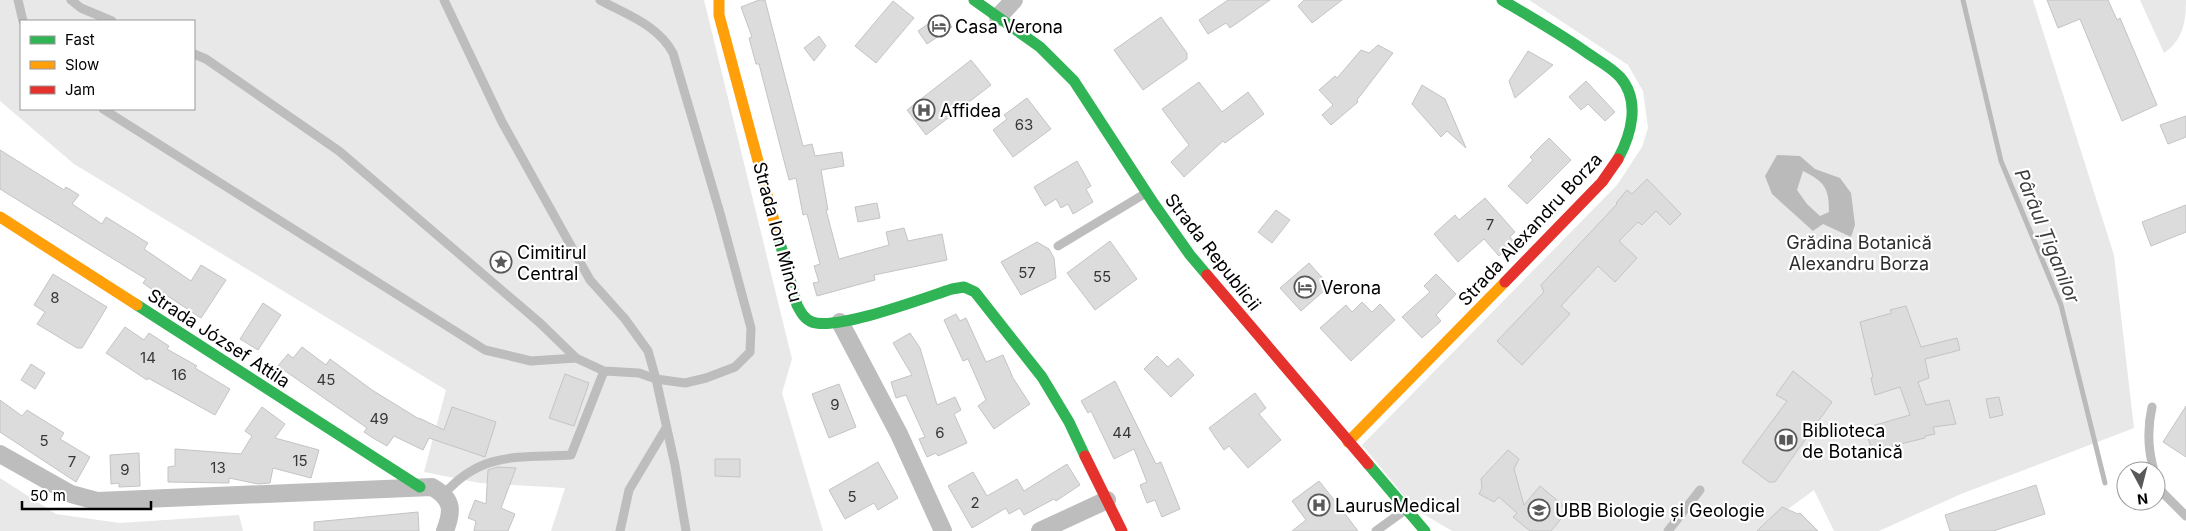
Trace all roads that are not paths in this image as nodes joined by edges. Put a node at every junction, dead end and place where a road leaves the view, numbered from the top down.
1 (18, 0) edge
2 (70, 0) edge
3 (444, 0) edge
4 (600, 0) edge
5 (719, 0) edge
6 (974, 0) edge
7 (1014, 0) edge
8 (1502, 0) edge
9 (998, 17) junction
10 (24, 20) edge
11 (110, 20) edge
12 (195, 54) edge
13 (105, 110) edge
14 (1146, 192) junction
15 (0, 217) edge
16 (1058, 246) dead end
17 (840, 322) junction
18 (576, 358) junction
19 (604, 371) junction
20 (656, 379) junction
21 (2152, 407) dead end
22 (666, 428) junction
23 (1348, 442) junction
24 (0, 454) edge
25 (2151, 461) edge
26 (420, 487) junction
27 (1700, 490) dead end
28 (444, 494) junction
29 (2166, 496) edge
30 (1107, 500) junction
31 (1405, 510) junction
32 (2186, 516) edge
33 (445, 531) edge
34 (620, 531) edge
35 (686, 531) edge
36 (942, 531) edge
37 (1040, 531) edge
38 (1122, 531) edge
39 (1376, 531) edge
40 (1424, 531) edge
41 (1668, 531) edge

1 - 10 lane
2 - 11 lane
3 - 20 lane
4 - 20 lane
5 - 17 street, Strada Ion Mincu
6 - 9 street, Strada Republicii
7 - 9 street
8 - 23 street, Strada Alexandru Borza
9 - 14 street, Strada Republicii
12 - 18 lane
13 - 18 lane
14 - 16 lane
14 - 23 street, Strada Republicii
15 - 26 street, Strada József Attila
17 - 30 street, Strada Ion Mincu
17 - 36 street
18 - 19 lane
19 - 20 lane
19 - 28 lane
20 - 22 lane
21 - 25 lane
22 - 34 lane
22 - 35 lane
23 - 31 street, Strada Republicii
24 - 26 street
26 - 28 street
27 - 41 lane
28 - 33 street
29 - 32 lane
30 - 37 street
30 - 38 street
31 - 39 lane
31 - 40 street, Strada Republicii

